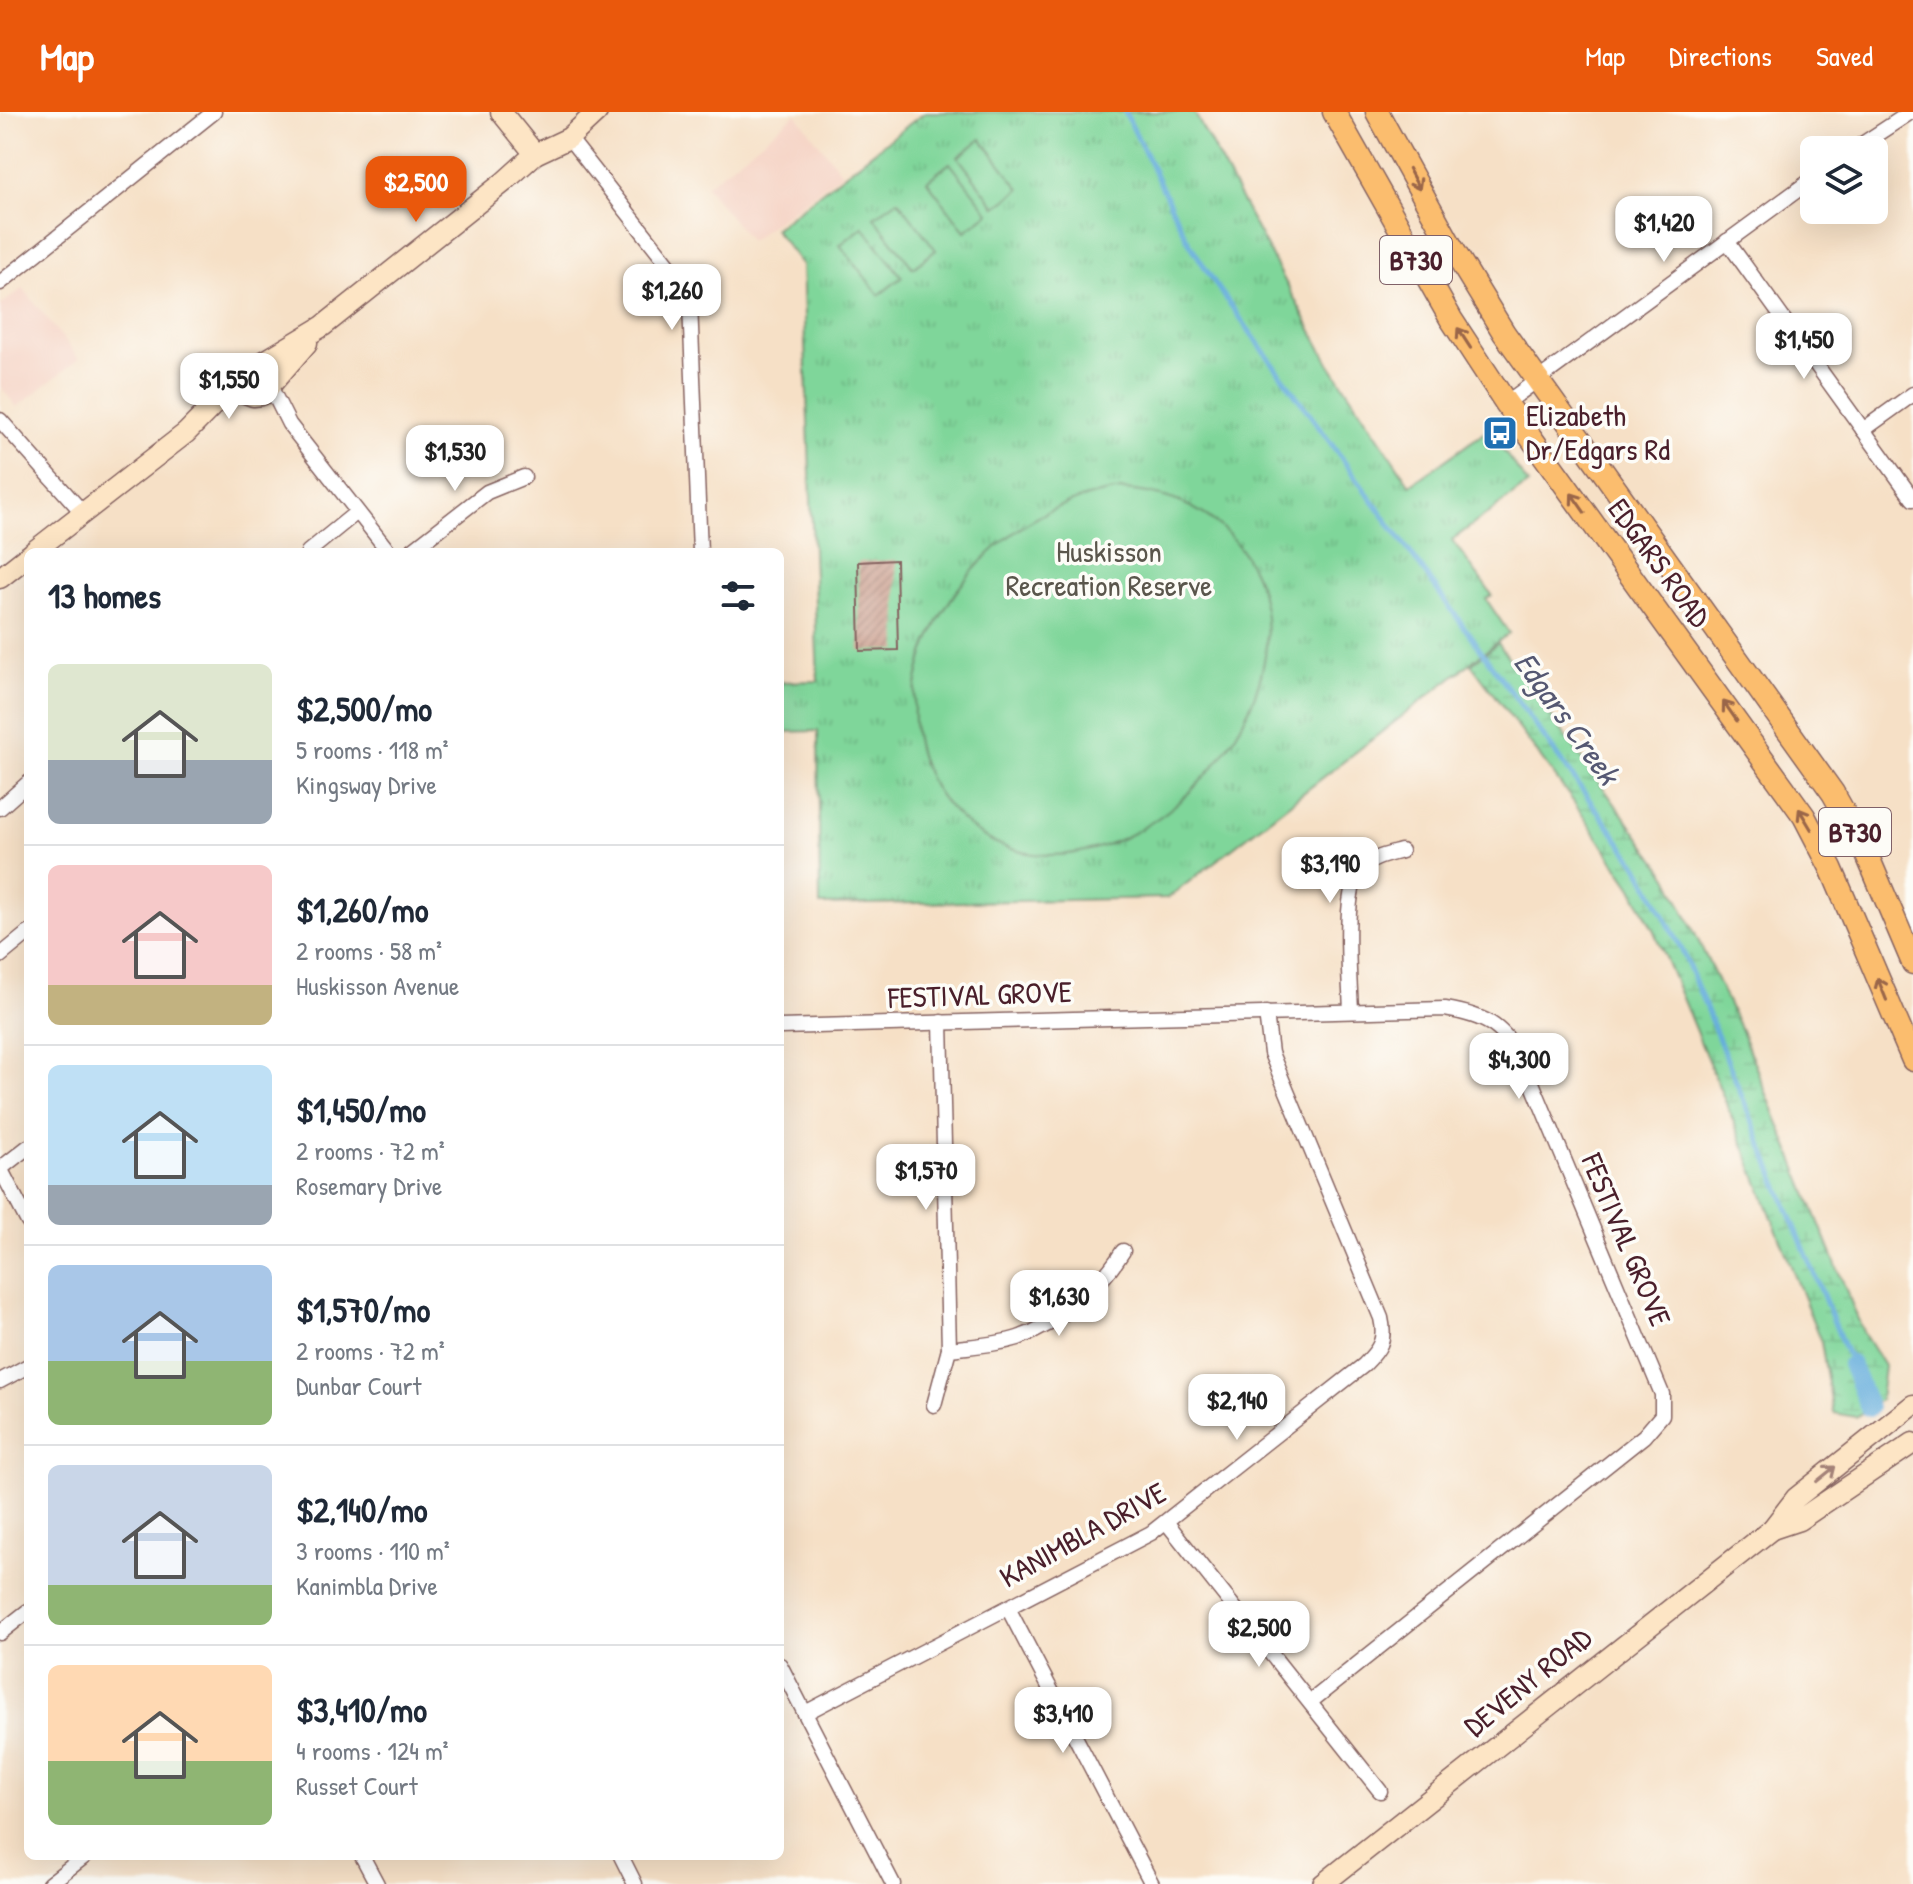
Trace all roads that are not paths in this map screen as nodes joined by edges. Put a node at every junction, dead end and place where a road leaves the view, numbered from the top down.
1 (214, 112) edge
2 (501, 112) edge
3 (597, 112) edge
4 (1334, 112) edge
5 (1377, 112) edge
6 (1911, 112) edge
7 (1874, 136) edge
8 (569, 138) junction
9 (535, 154) junction
10 (1800, 188) edge
11 (1727, 241) junction
12 (0, 283) edge
13 (323, 326) junction
14 (258, 365) junction
15 (239, 379) junction
16 (1537, 381) junction
17 (262, 391) junction
18 (1913, 394) edge
19 (1506, 403) junction
20 (0, 420) edge
21 (1863, 430) junction
22 (186, 433) junction
23 (524, 477) dead end
24 (1913, 499) edge
25 (357, 512) junction
26 (83, 513) junction
27 (38, 548) edge
28 (313, 548) edge
29 (386, 548) edge
30 (415, 548) edge
31 (700, 548) edge
32 (24, 559) edge
33 (0, 578) edge
34 (1805, 753) junction
35 (1775, 775) junction
36 (24, 787) edge
37 (0, 808) edge
38 (1401, 851) dead end
39 (24, 936) edge
40 (0, 956) edge
41 (1913, 963) edge
42 (1351, 1011) junction
43 (1266, 1013) junction
44 (941, 1022) junction
45 (784, 1027) edge
46 (1913, 1060) edge
47 (24, 1150) edge
48 (0, 1168) edge
49 (24, 1214) edge
50 (1123, 1251) dead end
51 (949, 1349) junction
52 (24, 1368) edge
53 (0, 1381) edge
54 (934, 1405) dead end
55 (1913, 1405) edge
56 (1913, 1443) edge
57 (1167, 1523) junction
58 (1772, 1529) junction
59 (1008, 1608) junction
60 (24, 1614) edge
61 (0, 1633) edge
62 (784, 1673) edge
63 (1310, 1702) junction
64 (805, 1713) junction
65 (1380, 1791) dead end
66 (80, 1860) edge
67 (364, 1860) edge
68 (623, 1860) edge
69 (49, 1884) edge
70 (377, 1884) edge
71 (635, 1884) edge
72 (893, 1884) edge
73 (1152, 1884) edge
74 (1323, 1884) edge

1 - 12 street
2 - 9 street
3 - 8 street
19 -> 4 main road, EDGARS ROAD / B730
5 -> 16 main road, EDGARS ROAD / B730
6 - 7 street
8 - 9 street
8 - 31 street
9 - 13 street
10 - 11 street
11 - 16 street
11 - 21 street
13 - 14 street
13 - 17 street
14 - 15 street
14 - 17 street
15 - 17 street
15 - 22 street
16 - 19 street
16 - 34 main road, EDGARS ROAD / B730
17 - 22 street
17 - 25 street
18 - 21 street
35 -> 19 main road, EDGARS ROAD / B730
20 - 26 street
21 - 24 street
22 - 26 street
23 - 30 street
25 - 28 street
25 - 29 street
26 - 27 street
32 - 33 street
34 - 35 main road
34 - 41 main road, EDGARS ROAD / B730
46 -> 35 main road, EDGARS ROAD / B730
36 - 37 street
38 - 42 street
39 - 40 street
42 - 43 street, FESTIVAL GROVE
42 - 63 street, FESTIVAL GROVE
43 - 44 street, FESTIVAL GROVE
43 - 57 street, KANIMBLA DRIVE
44 - 45 street, FESTIVAL GROVE
44 - 51 street
47 - 48 street
48 - 49 street
50 - 51 street
51 - 54 street
52 - 53 street
58 -> 55 street, DEVENY ROAD
56 - 58 street, DEVENY ROAD
57 - 59 street, KANIMBLA DRIVE
57 - 63 street
58 - 74 street, DEVENY ROAD
59 - 64 street, KANIMBLA DRIVE
59 - 73 street
60 - 61 street
62 - 64 street
63 - 65 street
64 - 72 street
66 - 69 street
67 - 70 street
68 - 71 street

